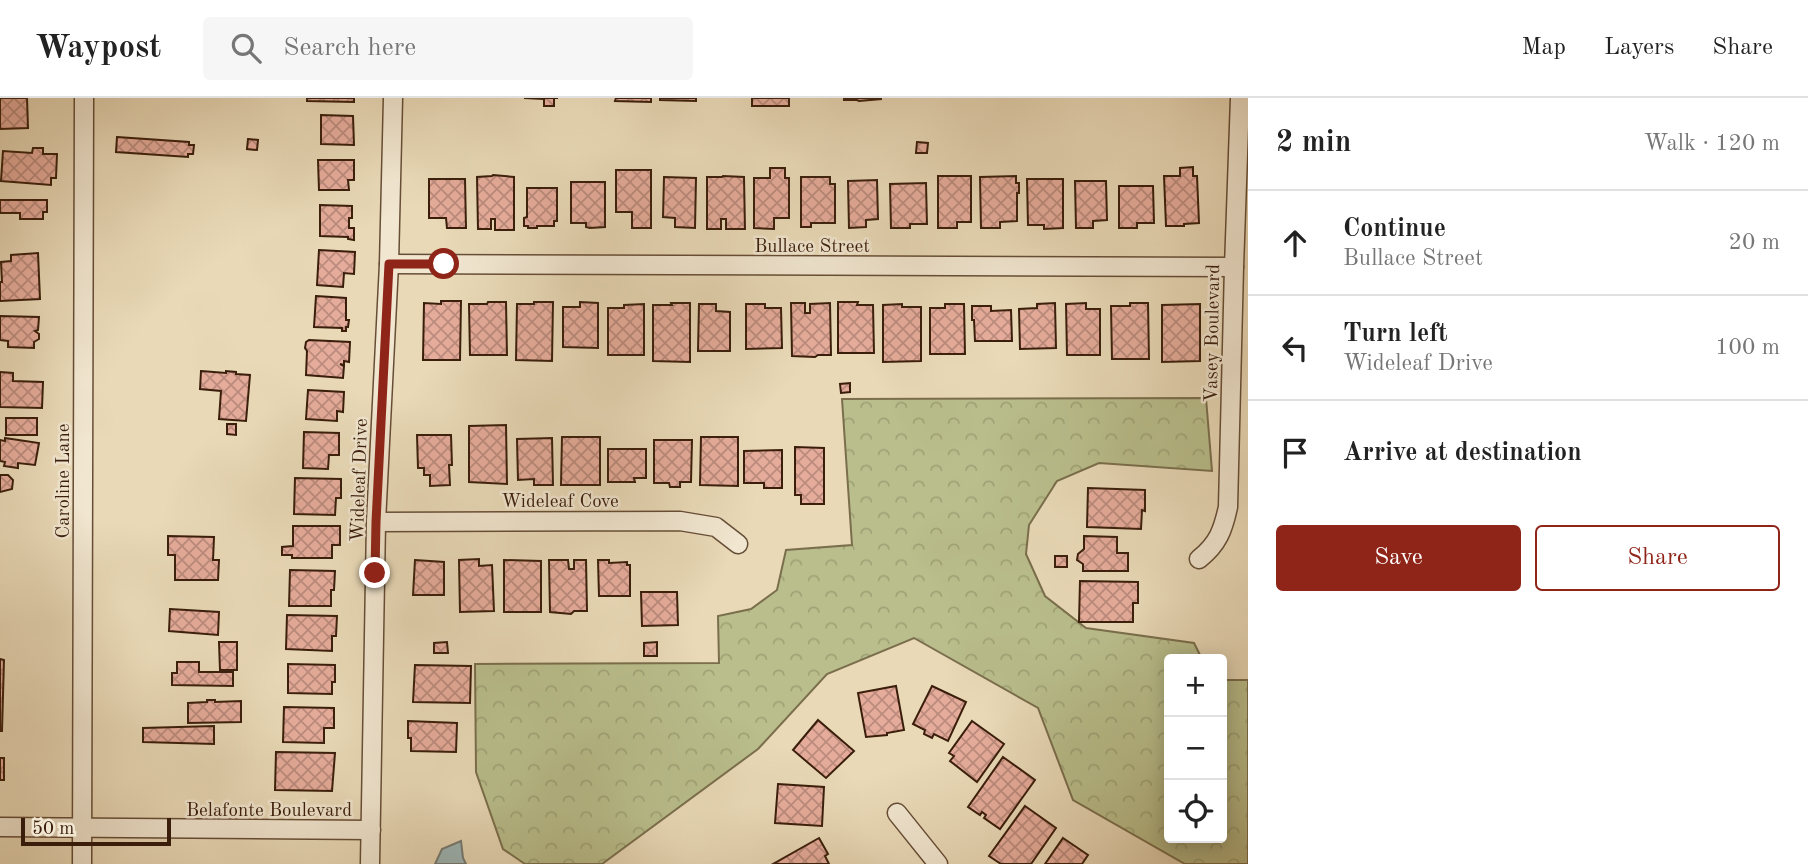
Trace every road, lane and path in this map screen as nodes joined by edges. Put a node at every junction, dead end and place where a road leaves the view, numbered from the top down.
1 (83, 98) edge
2 (393, 98) edge
3 (1240, 98) edge
4 (389, 264) junction
5 (1234, 267) junction
6 (376, 522) junction
7 (738, 544) dead end
8 (1199, 559) dead end
9 (897, 813) dead end
10 (0, 827) edge
11 (83, 829) junction
12 (371, 830) junction
13 (82, 864) edge
14 (370, 864) edge
15 (938, 864) edge

1 - 11 street, Caroline Lane
2 - 4 street, Wideleaf Drive
3 - 5 street, Vasey Boulevard
4 - 5 street, Bullace Street
4 - 6 street, Wideleaf Drive
5 - 8 street, Vasey Boulevard
6 - 7 street, Wideleaf Cove
6 - 12 street, Wideleaf Drive
9 - 15 street
10 - 11 street, Belafonte Boulevard
11 - 12 street, Belafonte Boulevard
11 - 13 street, Caroline Lane
12 - 14 street, Wideleaf Drive

